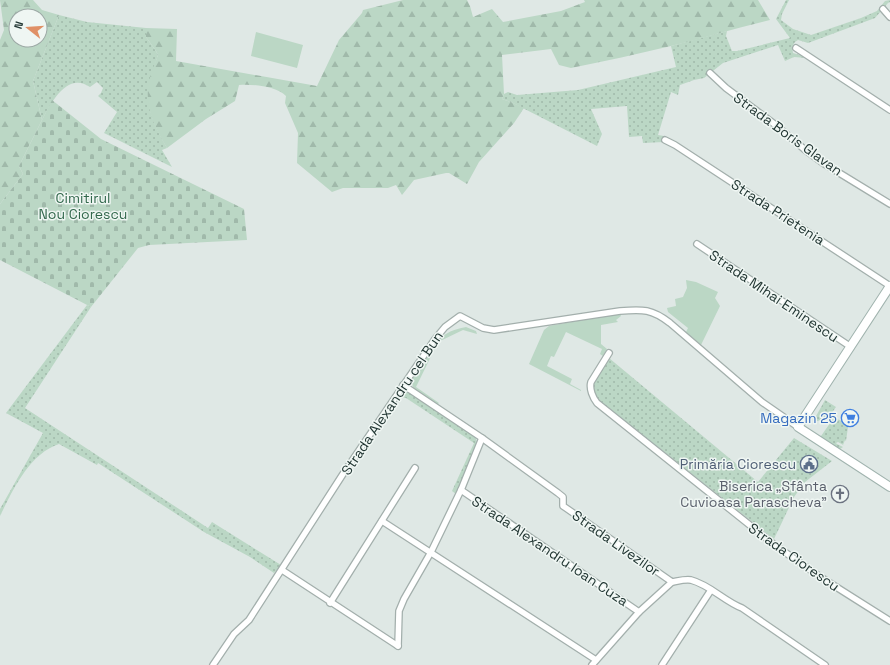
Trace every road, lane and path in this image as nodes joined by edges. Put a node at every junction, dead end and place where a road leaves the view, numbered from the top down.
1 (883, 9) dead end
2 (890, 17) edge
3 (796, 48) dead end
4 (710, 73) dead end
5 (890, 110) edge
6 (665, 140) dead end
7 (890, 204) edge
8 (698, 244) dead end
9 (890, 286) edge
10 (851, 347) junction
11 (608, 353) dead end
12 (403, 385) junction
13 (798, 427) junction
14 (482, 438) junction
15 (415, 468) dead end
16 (890, 487) edge
17 (461, 490) junction
18 (382, 520) junction
19 (431, 552) junction
20 (282, 570) junction
21 (672, 582) junction
22 (711, 590) junction
23 (330, 603) junction
24 (639, 612) junction
25 (890, 621) edge
26 (594, 663) edge
27 (213, 665) edge
28 (662, 665) edge
29 (825, 665) edge

1 - 2 street
3 - 5 street
4 - 7 street, Strada Boris Glavan
6 - 9 street, Strada Prietenia
8 - 10 street, Strada Mihai Eminescu
9 - 10 street
10 - 13 street
11 - 25 street, Strada Ciorescu
12 - 13 street, Strada Alexandru cel Bun
12 - 14 street, Strada Livezilor
12 - 20 street, Strada Alexandru cel Bun
13 - 16 street, Strada Alexandru cel Bun
14 - 17 street
14 - 21 street, Strada Livezilor
15 - 18 street
17 - 19 street
17 - 24 street, Strada Alexandru Ioan Cuza
18 - 19 street
18 - 23 street
19 - 23 street
19 - 26 street
20 - 23 street
20 - 27 street, Strada Alexandru cel Bun
21 - 22 street, Strada Livezilor
21 - 24 street
22 - 28 street
22 - 29 street, Strada Livezilor
24 - 26 street

